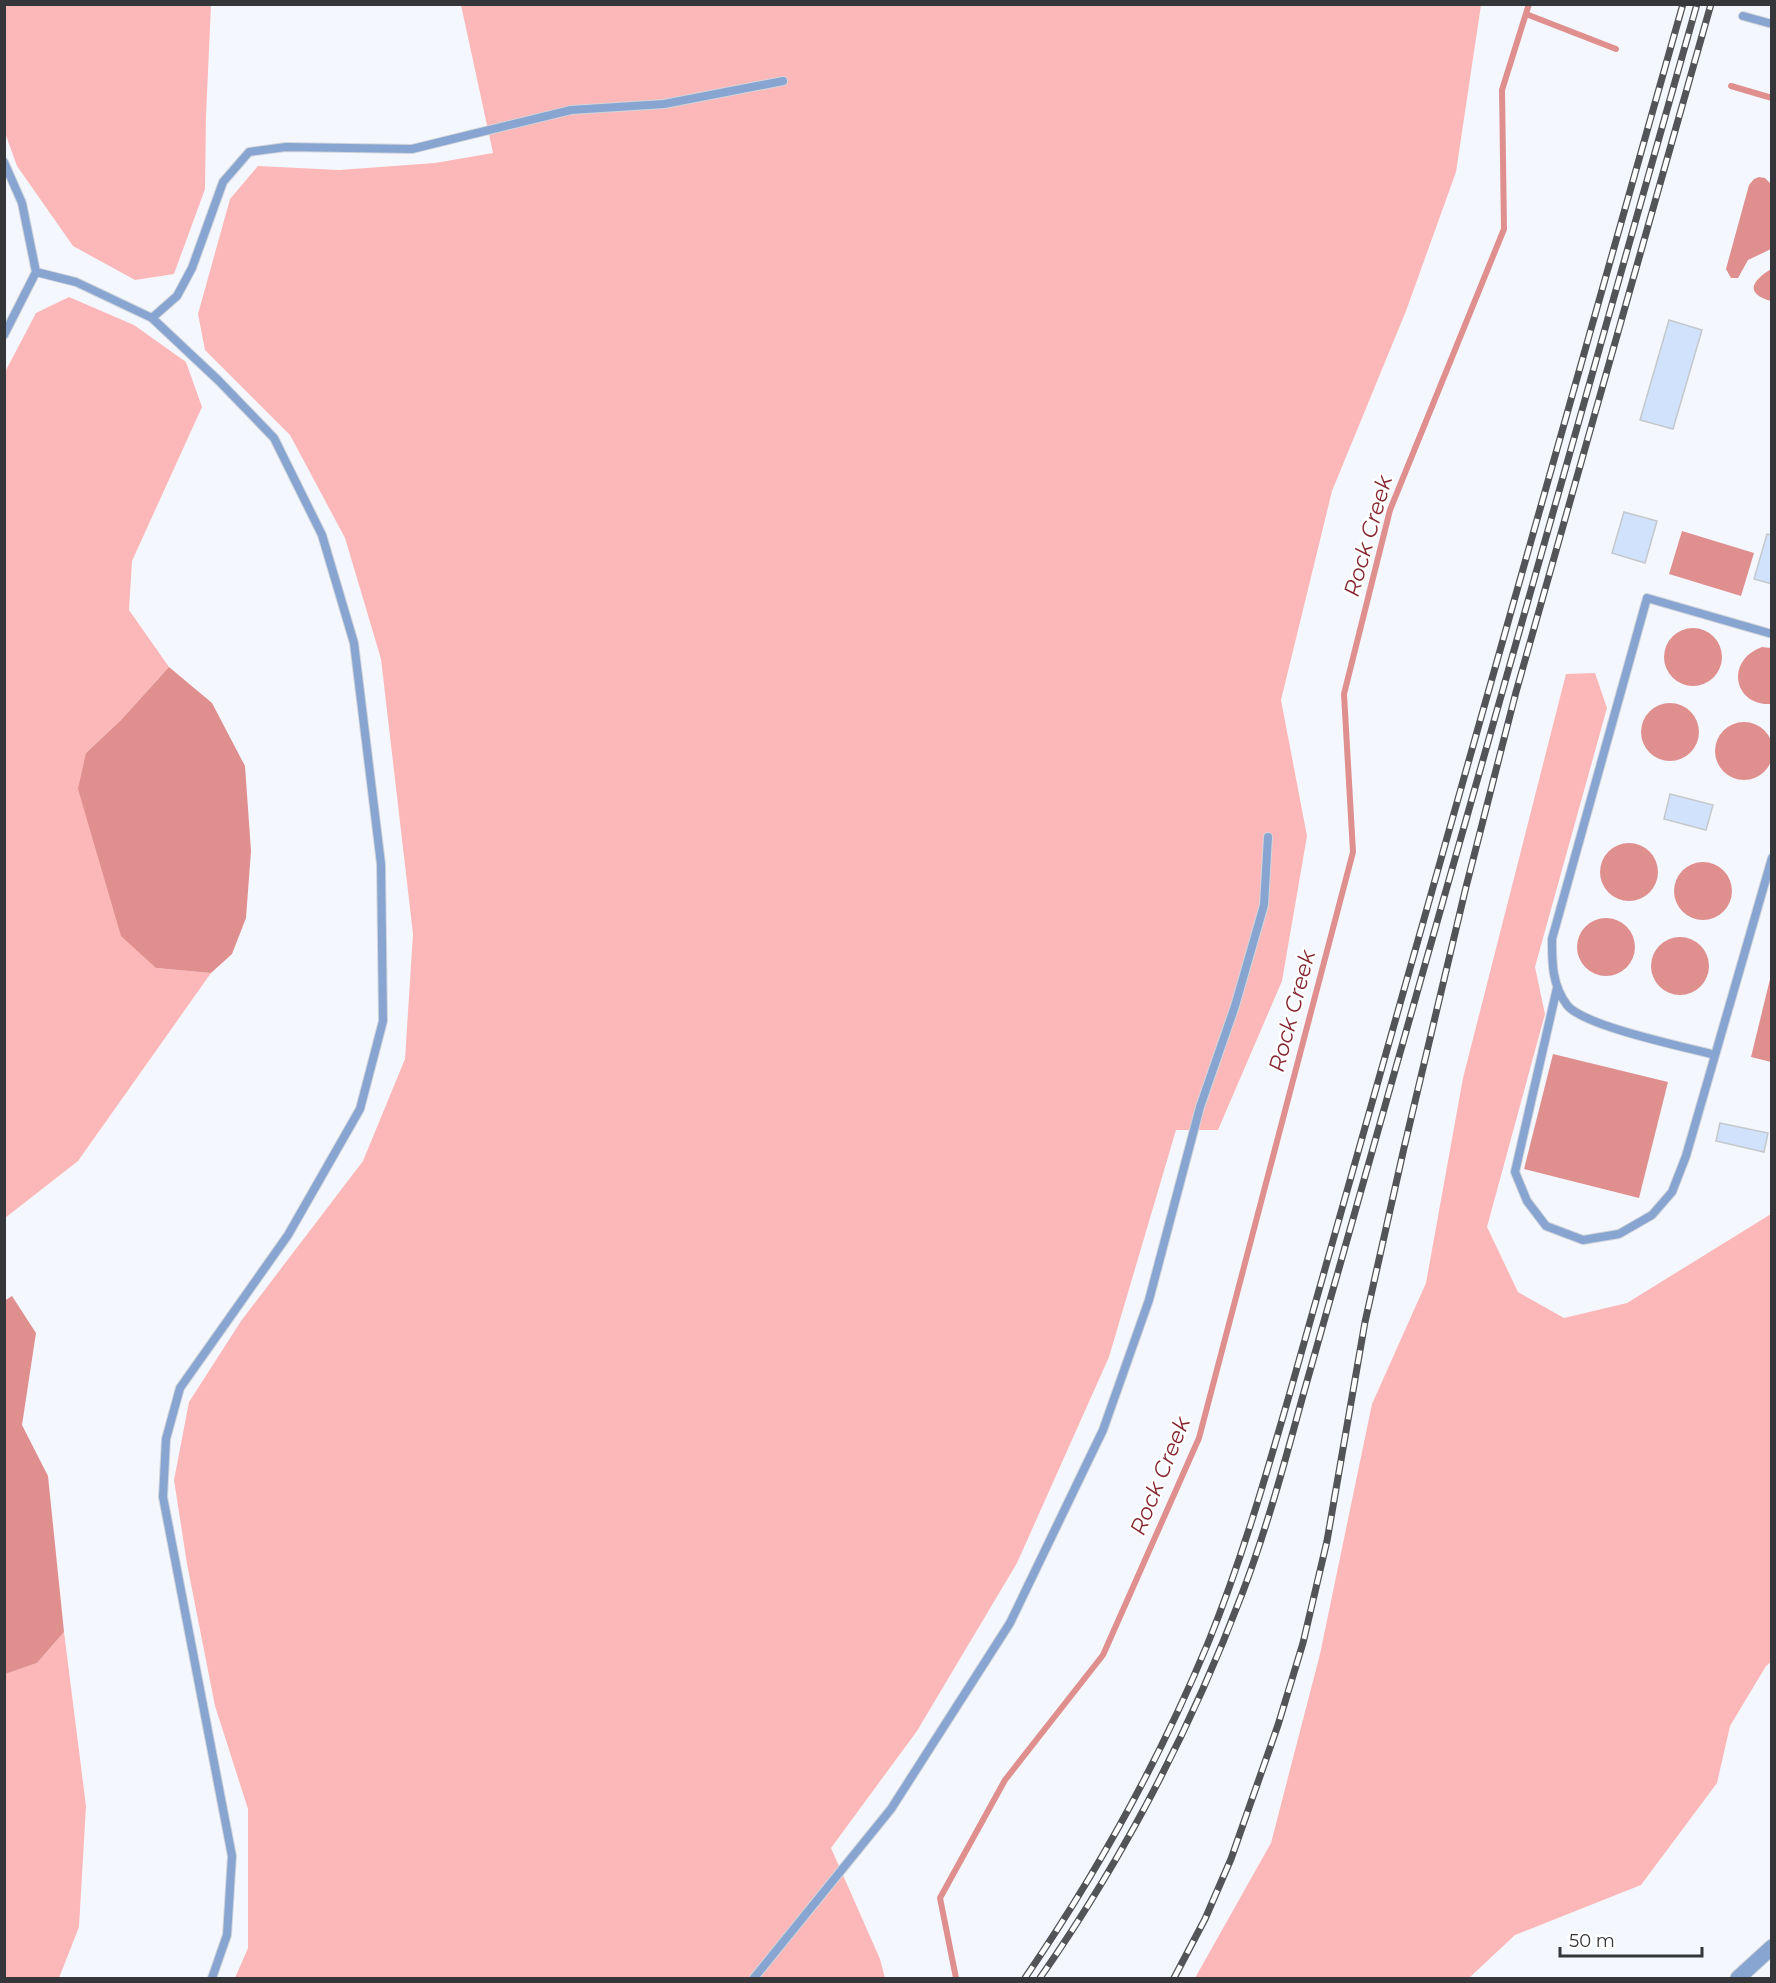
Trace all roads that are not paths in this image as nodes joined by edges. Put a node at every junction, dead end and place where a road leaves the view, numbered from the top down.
1 (1743, 16) dead end
2 (1772, 24) edge
3 (783, 81) dead end
4 (4, 162) edge
5 (36, 272) junction
6 (152, 318) junction
7 (4, 335) edge
8 (1772, 634) edge
9 (1268, 837) dead end
10 (1772, 858) edge
11 (1557, 988) junction
12 (1715, 1055) junction
13 (1772, 1947) edge
14 (212, 1978) edge
15 (754, 1978) edge
16 (1738, 1978) edge

1 - 2 lane
3 - 6 lane
4 - 5 lane
5 - 6 lane
5 - 7 lane
6 - 14 lane
8 - 11 lane
9 - 15 lane
10 - 12 lane
11 - 12 lane
11 - 12 lane
13 - 16 street

